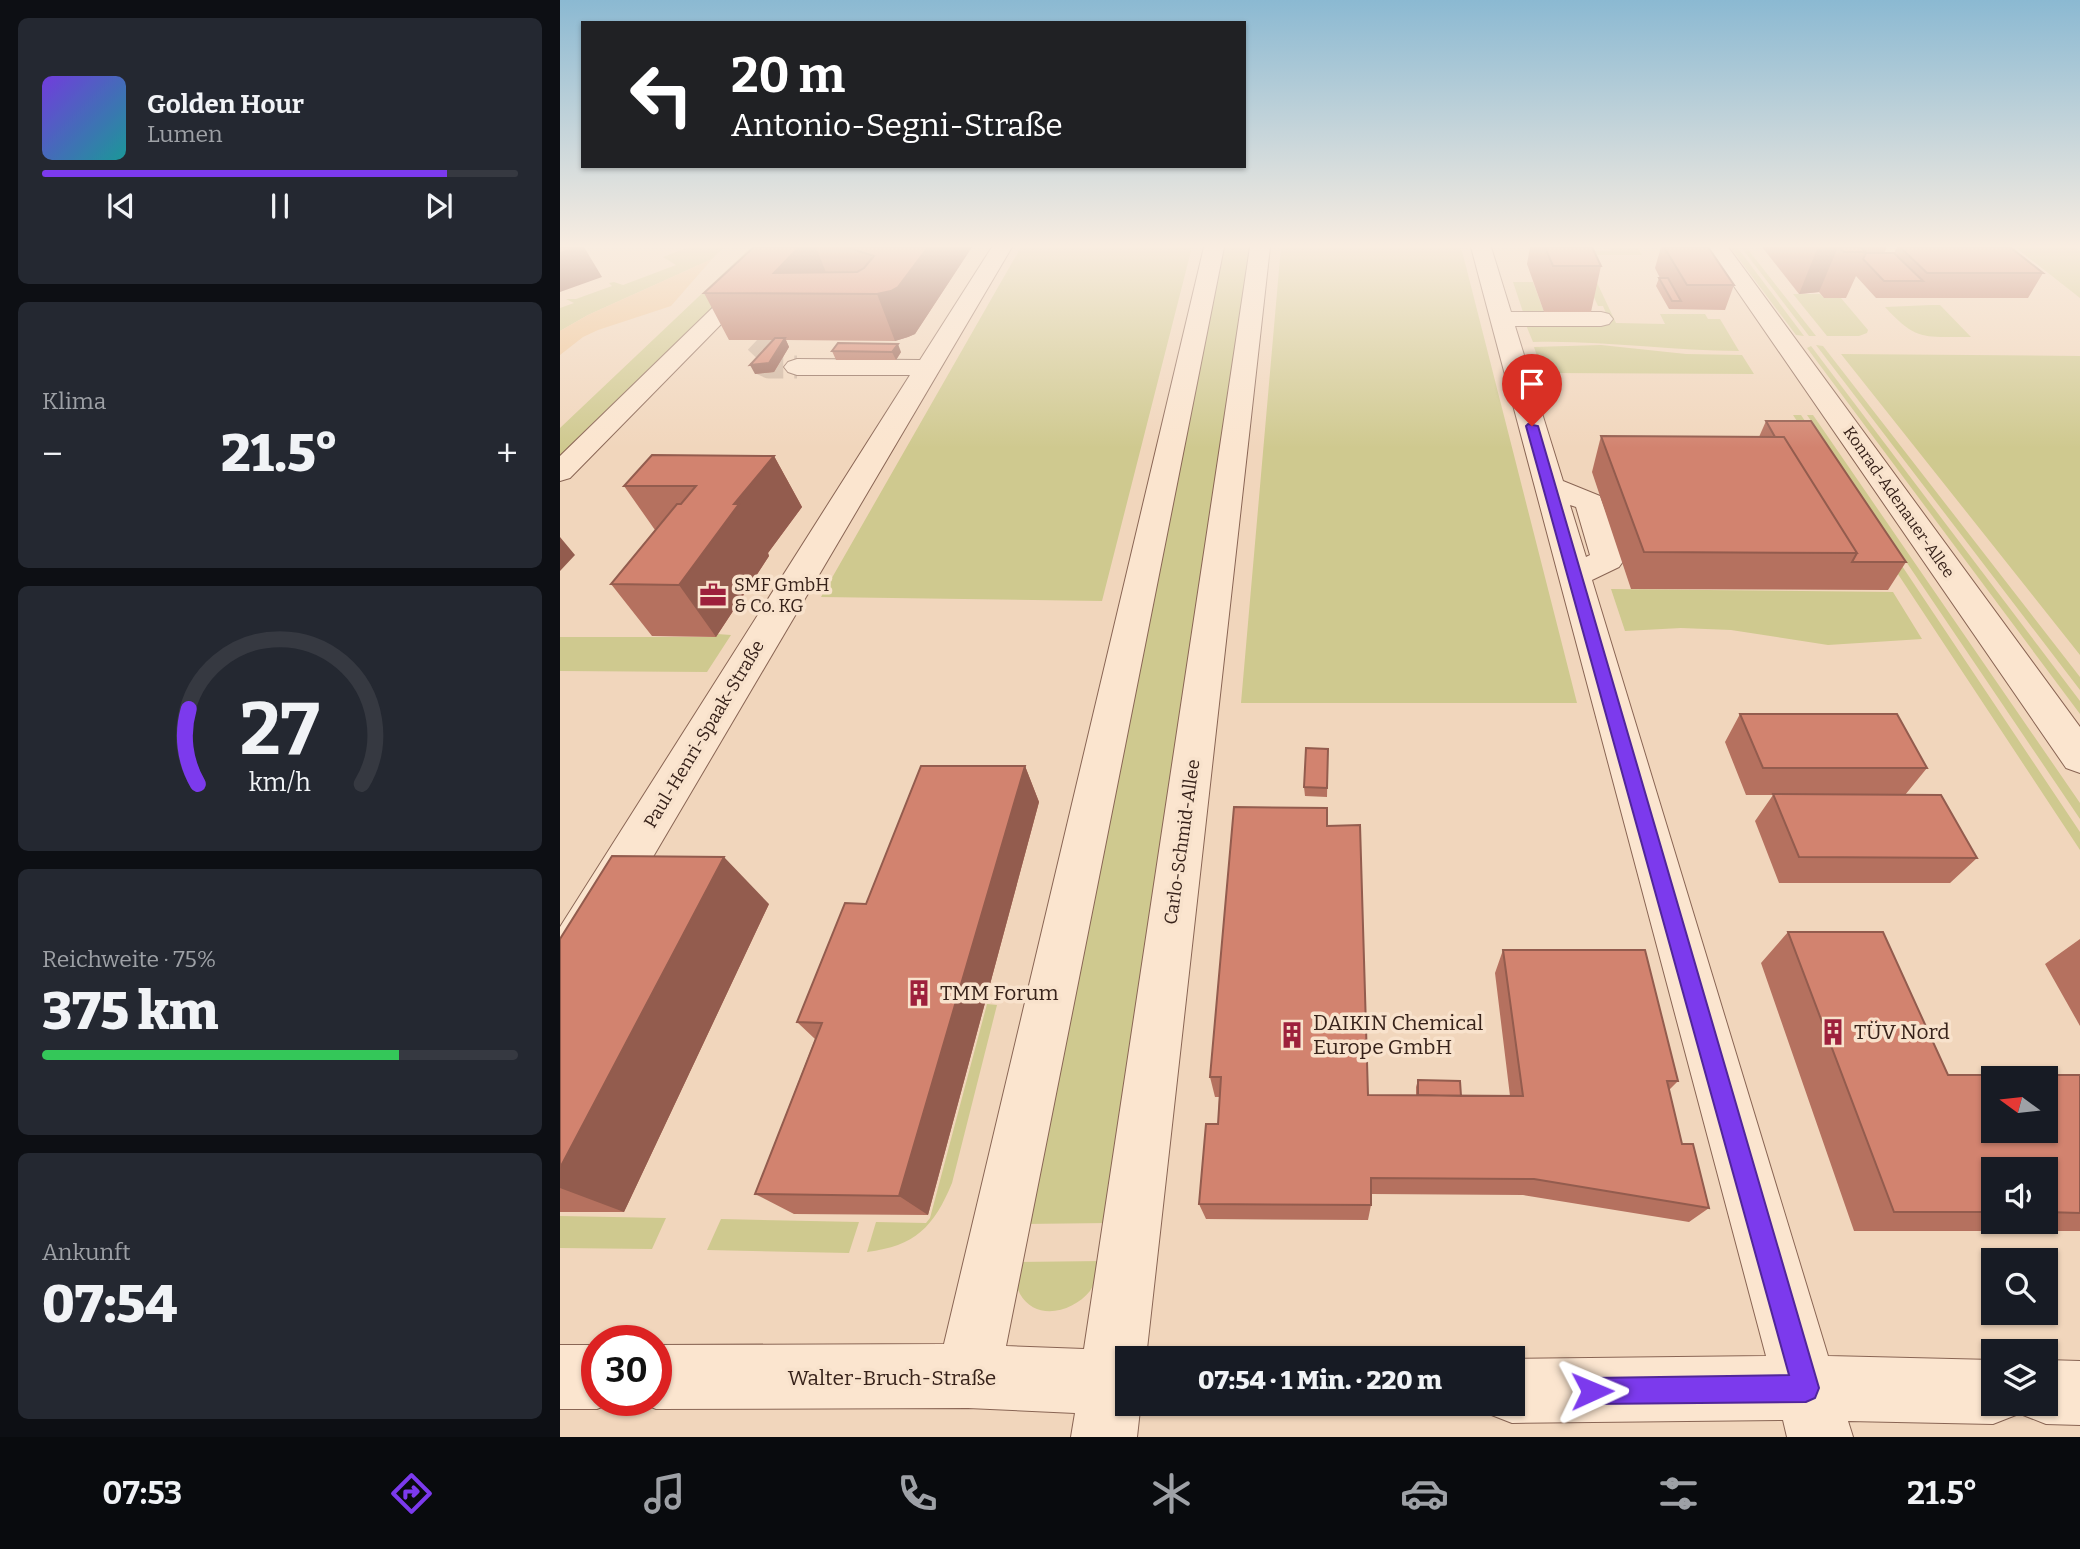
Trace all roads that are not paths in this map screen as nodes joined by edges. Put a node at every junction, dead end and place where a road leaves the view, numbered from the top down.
1 (719, 314) edge
2 (961, 314) edge
3 (1199, 314) edge
4 (1252, 314) edge
5 (1501, 314) edge
6 (1765, 314) edge
7 (1502, 319) junction
8 (1601, 319) dead end
9 (797, 368) tunnel mouth
10 (928, 368) junction
11 (560, 472) edge
12 (2080, 757) edge
13 (560, 970) edge
14 (968, 1376) junction
15 (560, 1377) edge
16 (581, 1377) edge
17 (672, 1377) edge
18 (1525, 1392) edge
19 (2058, 1392) edge
20 (1981, 1393) edge
21 (2080, 1393) edge
22 (1114, 1401) edge
23 (1813, 1413) edge

1 - 11 street
2 - 10 street, Paul-Henri-Spaak-Straße
3 - 14 street
4 - 22 street, Carlo-Schmid-Allee
5 - 7 street
6 - 12 street, Konrad-Adenauer-Allee
7 - 8 street
7 - 23 street
9 - 10 street
10 - 13 street, Paul-Henri-Spaak-Straße
14 - 17 street, Walter-Bruch-Straße
14 - 22 street, Walter-Bruch-Straße
15 - 16 street
18 - 23 street
19 - 21 street
20 - 23 street

